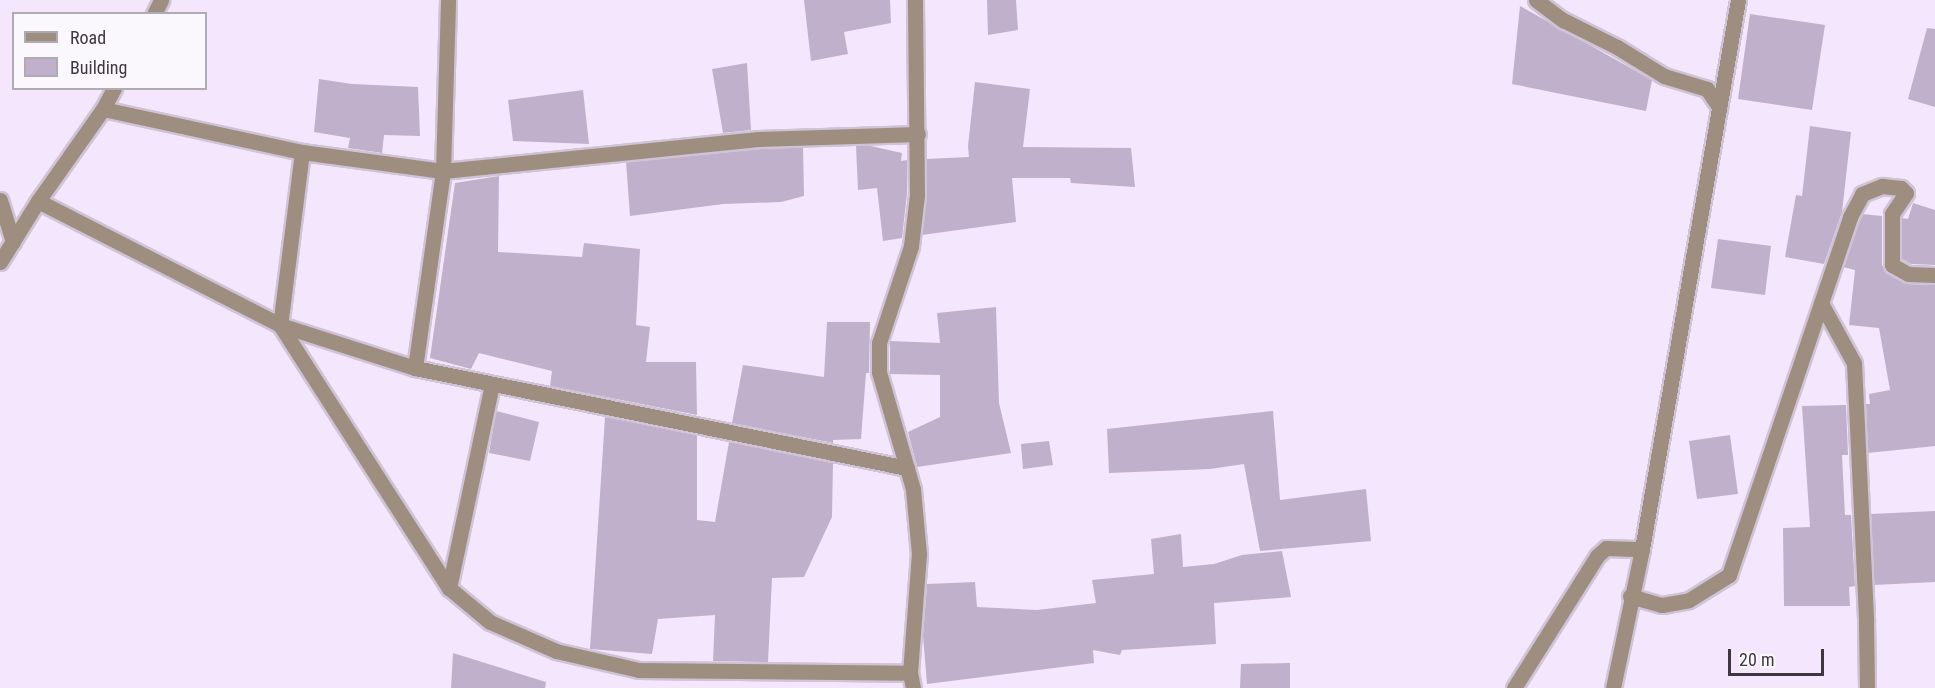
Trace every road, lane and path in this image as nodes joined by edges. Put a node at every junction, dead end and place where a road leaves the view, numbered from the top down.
1 (442, 0) edge
2 (448, 0) edge
3 (458, 0) edge
4 (915, 0) edge
5 (1536, 0) edge
6 (1737, 0) edge
7 (113, 90) edge
8 (1719, 106) junction
9 (103, 109) junction
10 (918, 134) junction
11 (302, 152) junction
12 (442, 171) junction
13 (0, 200) edge
14 (38, 201) junction
15 (13, 242) junction
16 (0, 262) edge
17 (1935, 275) edge
18 (1821, 303) junction
19 (280, 325) junction
20 (415, 368) junction
21 (492, 384) junction
22 (907, 468) junction
23 (1642, 549) junction
24 (449, 588) junction
25 (1630, 596) junction
26 (912, 680) edge
27 (1514, 688) edge
28 (1613, 688) edge
29 (1867, 688) edge

1 - 2 street
2 - 3 street
2 - 12 street
4 - 10 street
5 - 8 street
6 - 8 street
7 - 9 street
8 - 23 street
9 - 11 street
9 - 14 street
10 - 12 street
10 - 22 street
11 - 12 street
11 - 19 street
12 - 20 street
13 - 15 street
14 - 15 street
14 - 19 street
15 - 16 street
17 - 18 street
18 - 25 street
18 - 29 street
19 - 20 street
19 - 24 street
20 - 21 street
21 - 22 street
21 - 24 street
22 - 26 street
23 - 25 street
23 - 27 street
24 - 26 street
25 - 28 street

